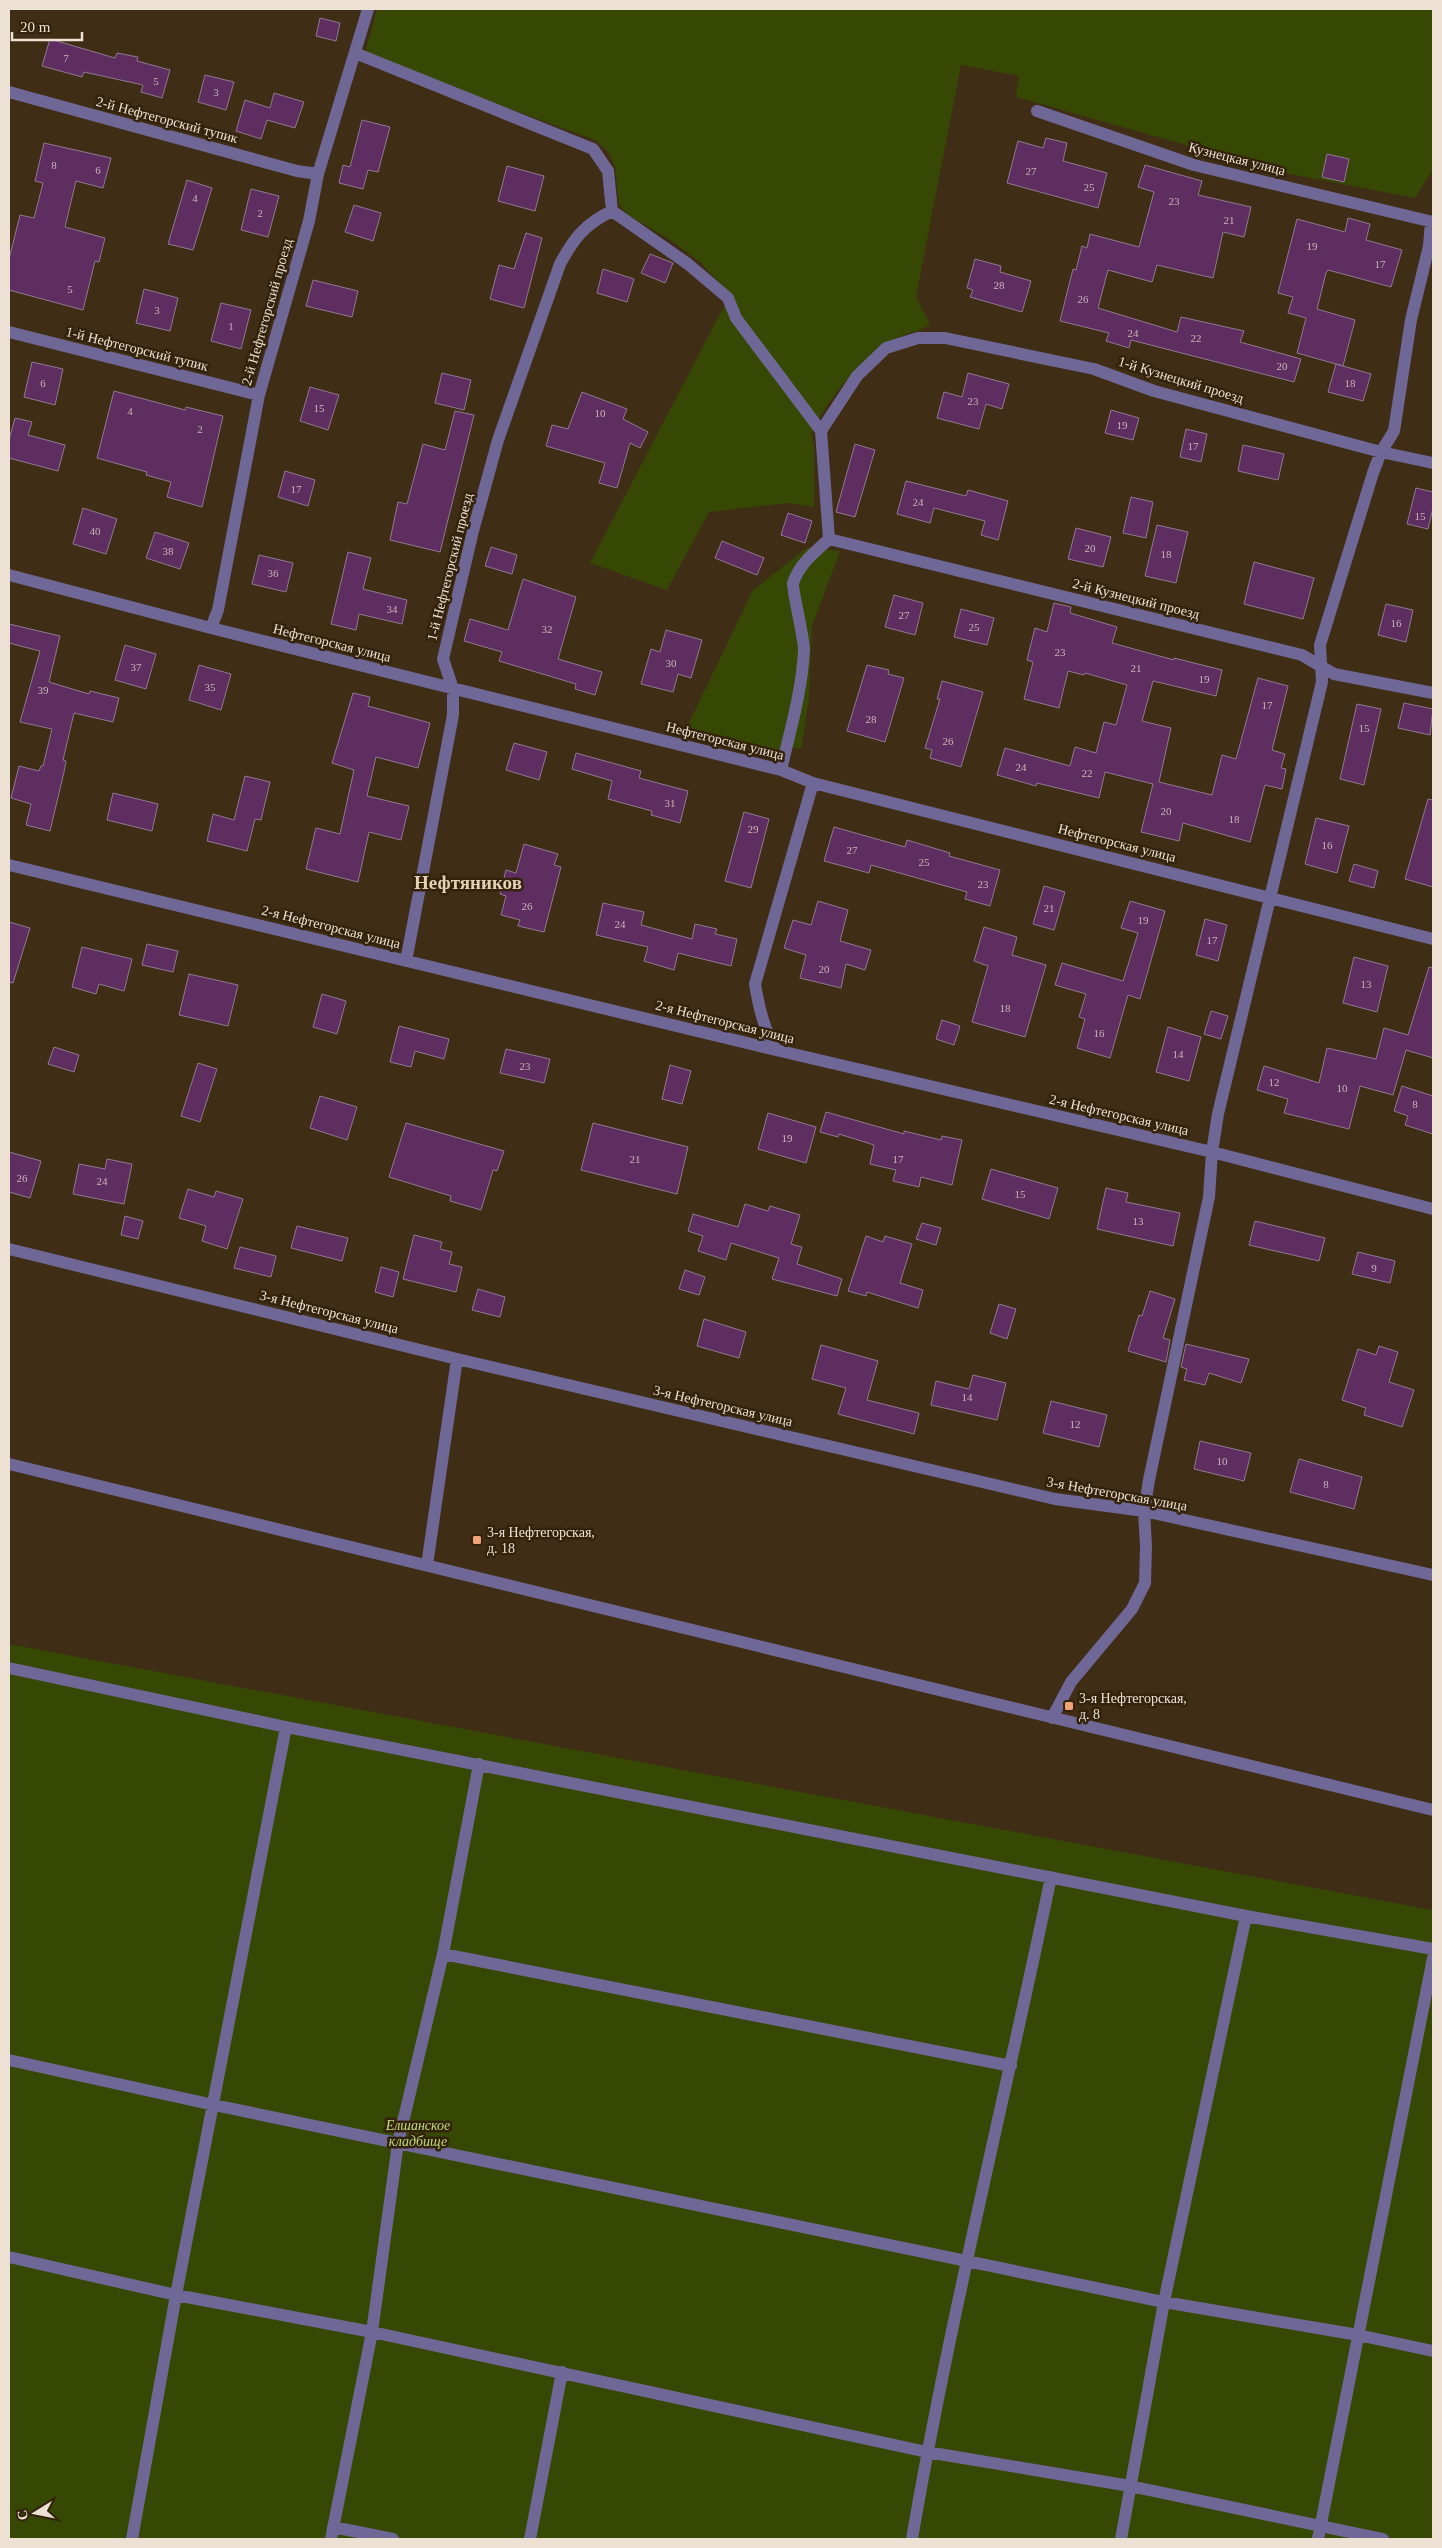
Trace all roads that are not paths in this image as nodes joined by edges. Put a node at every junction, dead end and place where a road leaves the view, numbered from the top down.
1 (368, 9) edge
2 (355, 53) junction
3 (9, 92) edge
4 (1037, 112) dead end
5 (318, 174) junction
6 (612, 211) junction
7 (1432, 222) edge
8 (9, 332) edge
9 (259, 394) junction
10 (821, 431) junction
11 (1381, 452) junction
12 (1433, 463) edge
13 (829, 540) junction
14 (9, 574) edge
15 (211, 628) junction
16 (1322, 665) junction
17 (453, 689) junction
18 (1433, 693) edge
19 (781, 770) junction
20 (814, 783) junction
21 (9, 865) edge
22 (1270, 896) junction
23 (1433, 939) edge
24 (406, 961) junction
25 (776, 1050) junction
26 (1212, 1152) junction
27 (1433, 1209) edge
28 (9, 1248) edge
29 (457, 1358) junction
30 (9, 1464) edge
31 (1144, 1511) junction
32 (427, 1565) junction
33 (1433, 1575) edge
34 (9, 1668) edge
35 (1052, 1718) junction
36 (286, 1727) junction
37 (479, 1764) junction
38 (1433, 1810) edge
39 (1051, 1877) junction
40 (1246, 1916) junction
41 (1433, 1949) edge
42 (443, 1954) junction
43 (1433, 1958) edge
44 (9, 2060) edge
45 (1011, 2066) junction
46 (214, 2105) junction
47 (398, 2143) junction
48 (9, 2257) edge
49 (966, 2261) junction
50 (176, 2295) junction
51 (1164, 2302) junction
52 (372, 2332) junction
53 (1358, 2335) junction
54 (1433, 2351) edge
55 (562, 2372) junction
56 (927, 2452) junction
57 (1130, 2486) junction
58 (1320, 2526) junction
59 (332, 2533) edge
60 (132, 2539) edge
61 (393, 2539) edge
62 (530, 2539) edge
63 (912, 2539) edge
64 (1121, 2539) edge
65 (1318, 2539) edge
66 (1383, 2539) edge

1 - 2 street, 2-й Нефтегорский проезд
2 - 5 street, 2-й Нефтегорский проезд
2 - 6 street
3 - 5 street, 2-й Нефтегорский тупик
4 - 7 street, Кузнецкая улица
5 - 9 street, 2-й Нефтегорский проезд
6 - 10 street
6 - 17 street, 1-й Нефтегорский проезд
7 - 11 street
8 - 9 street, 1-й Нефтегорский тупик
9 - 15 street, 2-й Нефтегорский проезд
10 - 11 street, 1-й Кузнецкий проезд
10 - 13 street
11 - 12 street, 1-й Кузнецкий проезд
11 - 16 street
13 - 16 street, 2-й Кузнецкий проезд
13 - 19 street
14 - 15 street, Нефтегорская улица
15 - 17 street, Нефтегорская улица
16 - 18 street, 2-й Кузнецкий проезд
16 - 22 street
17 - 19 street, Нефтегорская улица
17 - 24 street, 1-й Нефтегорский проезд
19 - 20 street, Нефтегорская улица
20 - 22 street, Нефтегорская улица
20 - 25 street
21 - 24 street, 2-я Нефтегорская улица
22 - 23 street, Нефтегорская улица
22 - 26 street
24 - 25 street, 2-я Нефтегорская улица
25 - 26 street, 2-я Нефтегорская улица
26 - 27 street, 2-я Нефтегорская улица
26 - 31 street
28 - 29 street, 3-я Нефтегорская улица
29 - 31 street, 3-я Нефтегорская улица
29 - 32 street
30 - 32 street
31 - 33 street, 3-я Нефтегорская улица
31 - 35 street
32 - 35 street
34 - 36 street
35 - 38 street
36 - 37 street
36 - 46 street
37 - 39 street
37 - 42 street
39 - 40 street
39 - 45 street
40 - 41 street
40 - 51 street
42 - 45 street
42 - 47 street
43 - 53 street
44 - 46 street
45 - 49 street
46 - 47 street
46 - 50 street
47 - 49 street
47 - 52 street
48 - 50 street
49 - 51 street
49 - 56 street
50 - 52 street
50 - 60 street
51 - 53 street
51 - 57 street
52 - 55 street
52 - 59 street
53 - 54 street
53 - 58 street
55 - 56 street
55 - 62 street
56 - 57 street
56 - 63 street
57 - 58 street
57 - 64 street
58 - 65 street
58 - 66 street
59 - 61 street

